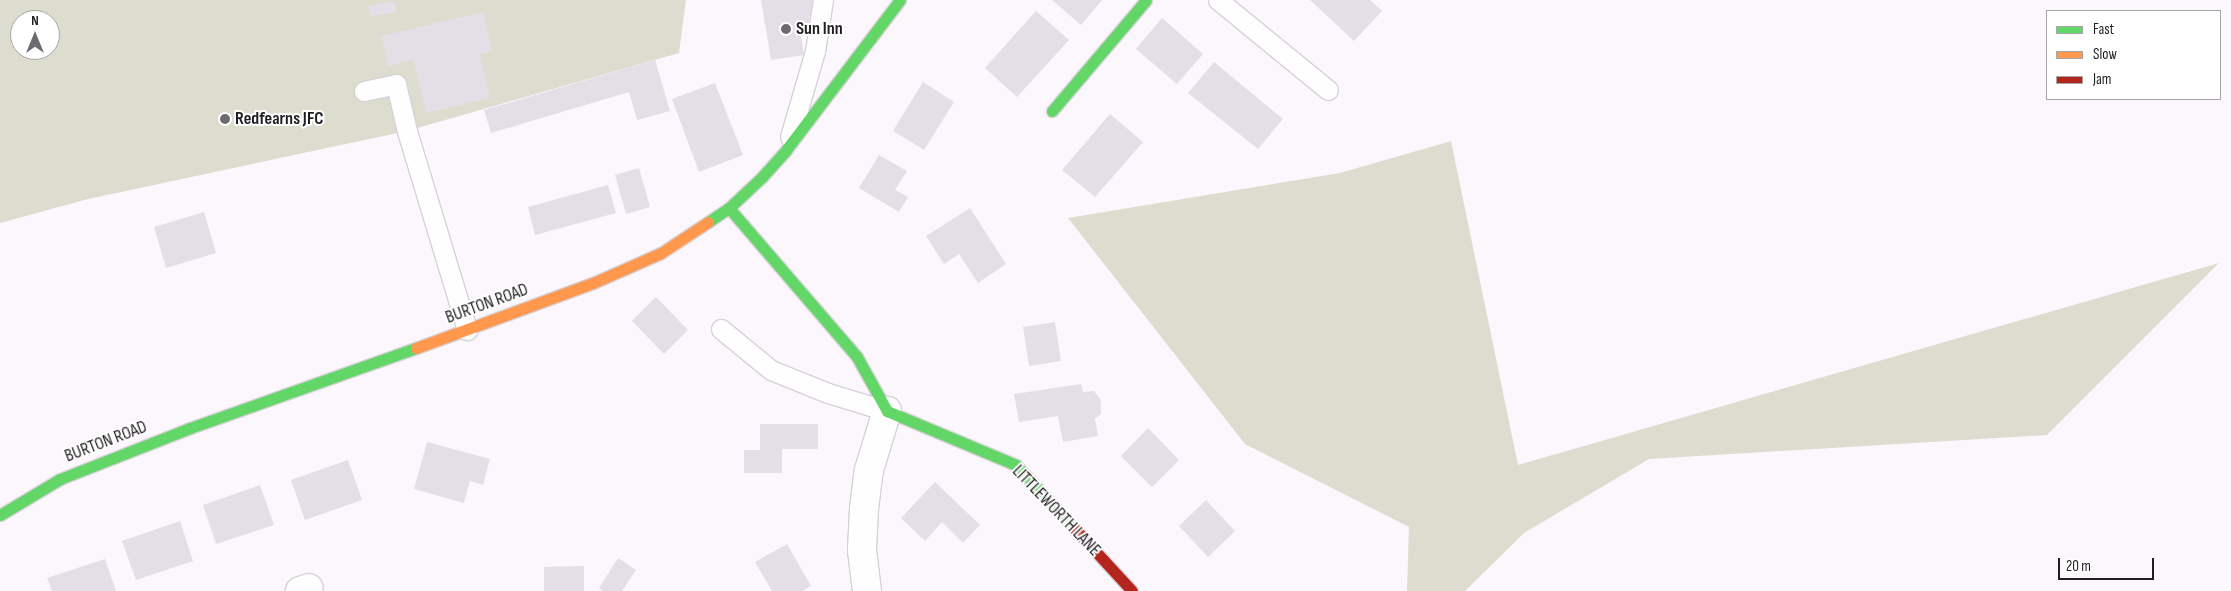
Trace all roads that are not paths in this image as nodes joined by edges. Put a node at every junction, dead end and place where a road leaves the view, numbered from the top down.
1 (824, 0) edge
2 (900, 0) edge
3 (1146, 0) edge
4 (1218, 0) edge
5 (1328, 90) dead end
6 (364, 91) dead end
7 (1052, 111) dead end
8 (786, 150) junction
9 (729, 208) junction
10 (722, 329) dead end
11 (467, 330) junction
12 (887, 410) junction
13 (0, 515) edge
14 (867, 591) edge
15 (1132, 591) edge

1 - 8 lane
2 - 8 street, BURTON ROAD
3 - 7 street
4 - 5 lane
6 - 11 lane
8 - 9 street, BURTON ROAD
9 - 11 street, BURTON ROAD
9 - 12 street
10 - 12 lane, LITTLEWORTH LANE
11 - 13 street, BURTON ROAD
12 - 14 street
12 - 15 street, LITTLEWORTH LANE

